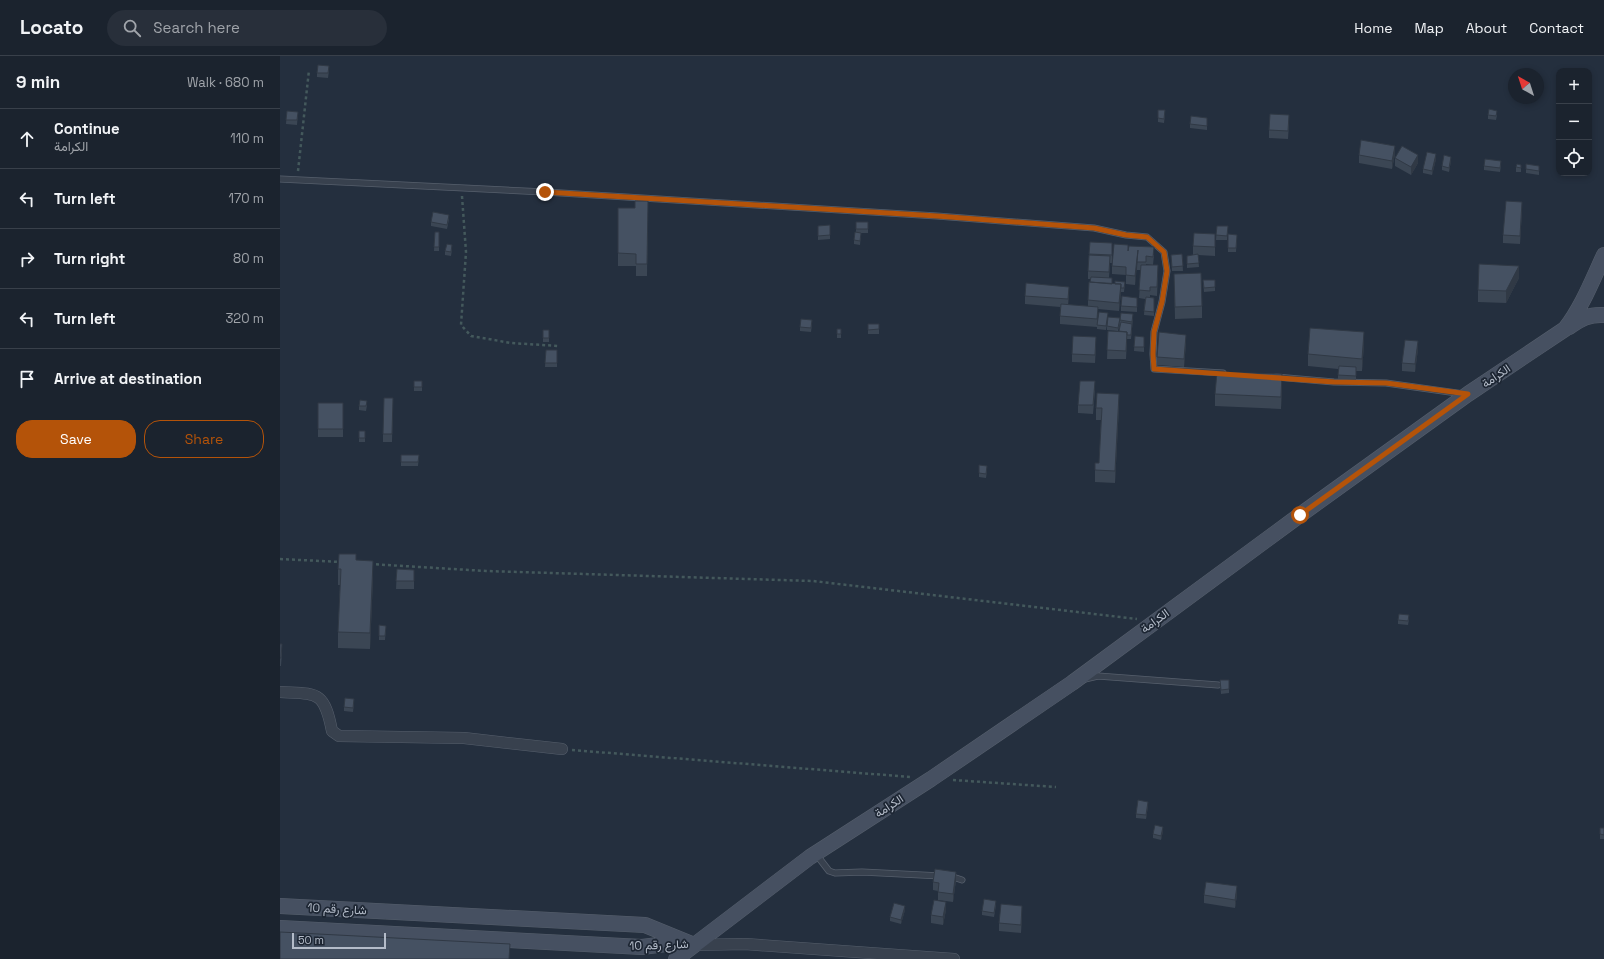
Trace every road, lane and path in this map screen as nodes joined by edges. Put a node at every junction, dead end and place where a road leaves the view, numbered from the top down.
1 (309, 70) dead end
2 (280, 179) edge
3 (296, 181) junction
4 (462, 188) junction
5 (1604, 255) edge
6 (1604, 315) edge
7 (1564, 329) junction
8 (559, 346) dead end
9 (1232, 374) edge
10 (1272, 377) edge
11 (1468, 394) junction
12 (280, 559) edge
13 (344, 563) edge
14 (367, 564) edge
15 (1155, 621) junction
16 (1072, 683) junction
17 (1218, 685) dead end
18 (280, 692) edge
19 (562, 749) joint
20 (932, 779) junction
21 (1056, 787) dead end
22 (810, 858) junction
23 (962, 880) dead end
24 (280, 906) edge
25 (280, 928) edge
26 (694, 945) junction
27 (676, 959) edge
28 (954, 959) edge

1 - 3 path
2 - 3 lane
3 - 4 lane
4 - 8 path
4 - 9 lane
5 - 7 main road, الكرامة
6 - 7 main road
7 - 11 main road, الكرامة
10 - 11 lane
11 - 15 main road, الكرامة
12 - 13 path
14 - 15 path
15 - 16 main road, الكرامة
16 - 17 lane
16 - 20 main road, الكرامة
18 - 19 street
19 - 20 path
20 - 21 path
20 - 22 main road, الكرامة
22 - 23 lane
22 - 26 main road, الكرامة
24 - 26 main road, شارع رقم 10
25 - 26 main road, شارع رقم 10
26 - 27 main road, الكرامة
26 - 28 street

